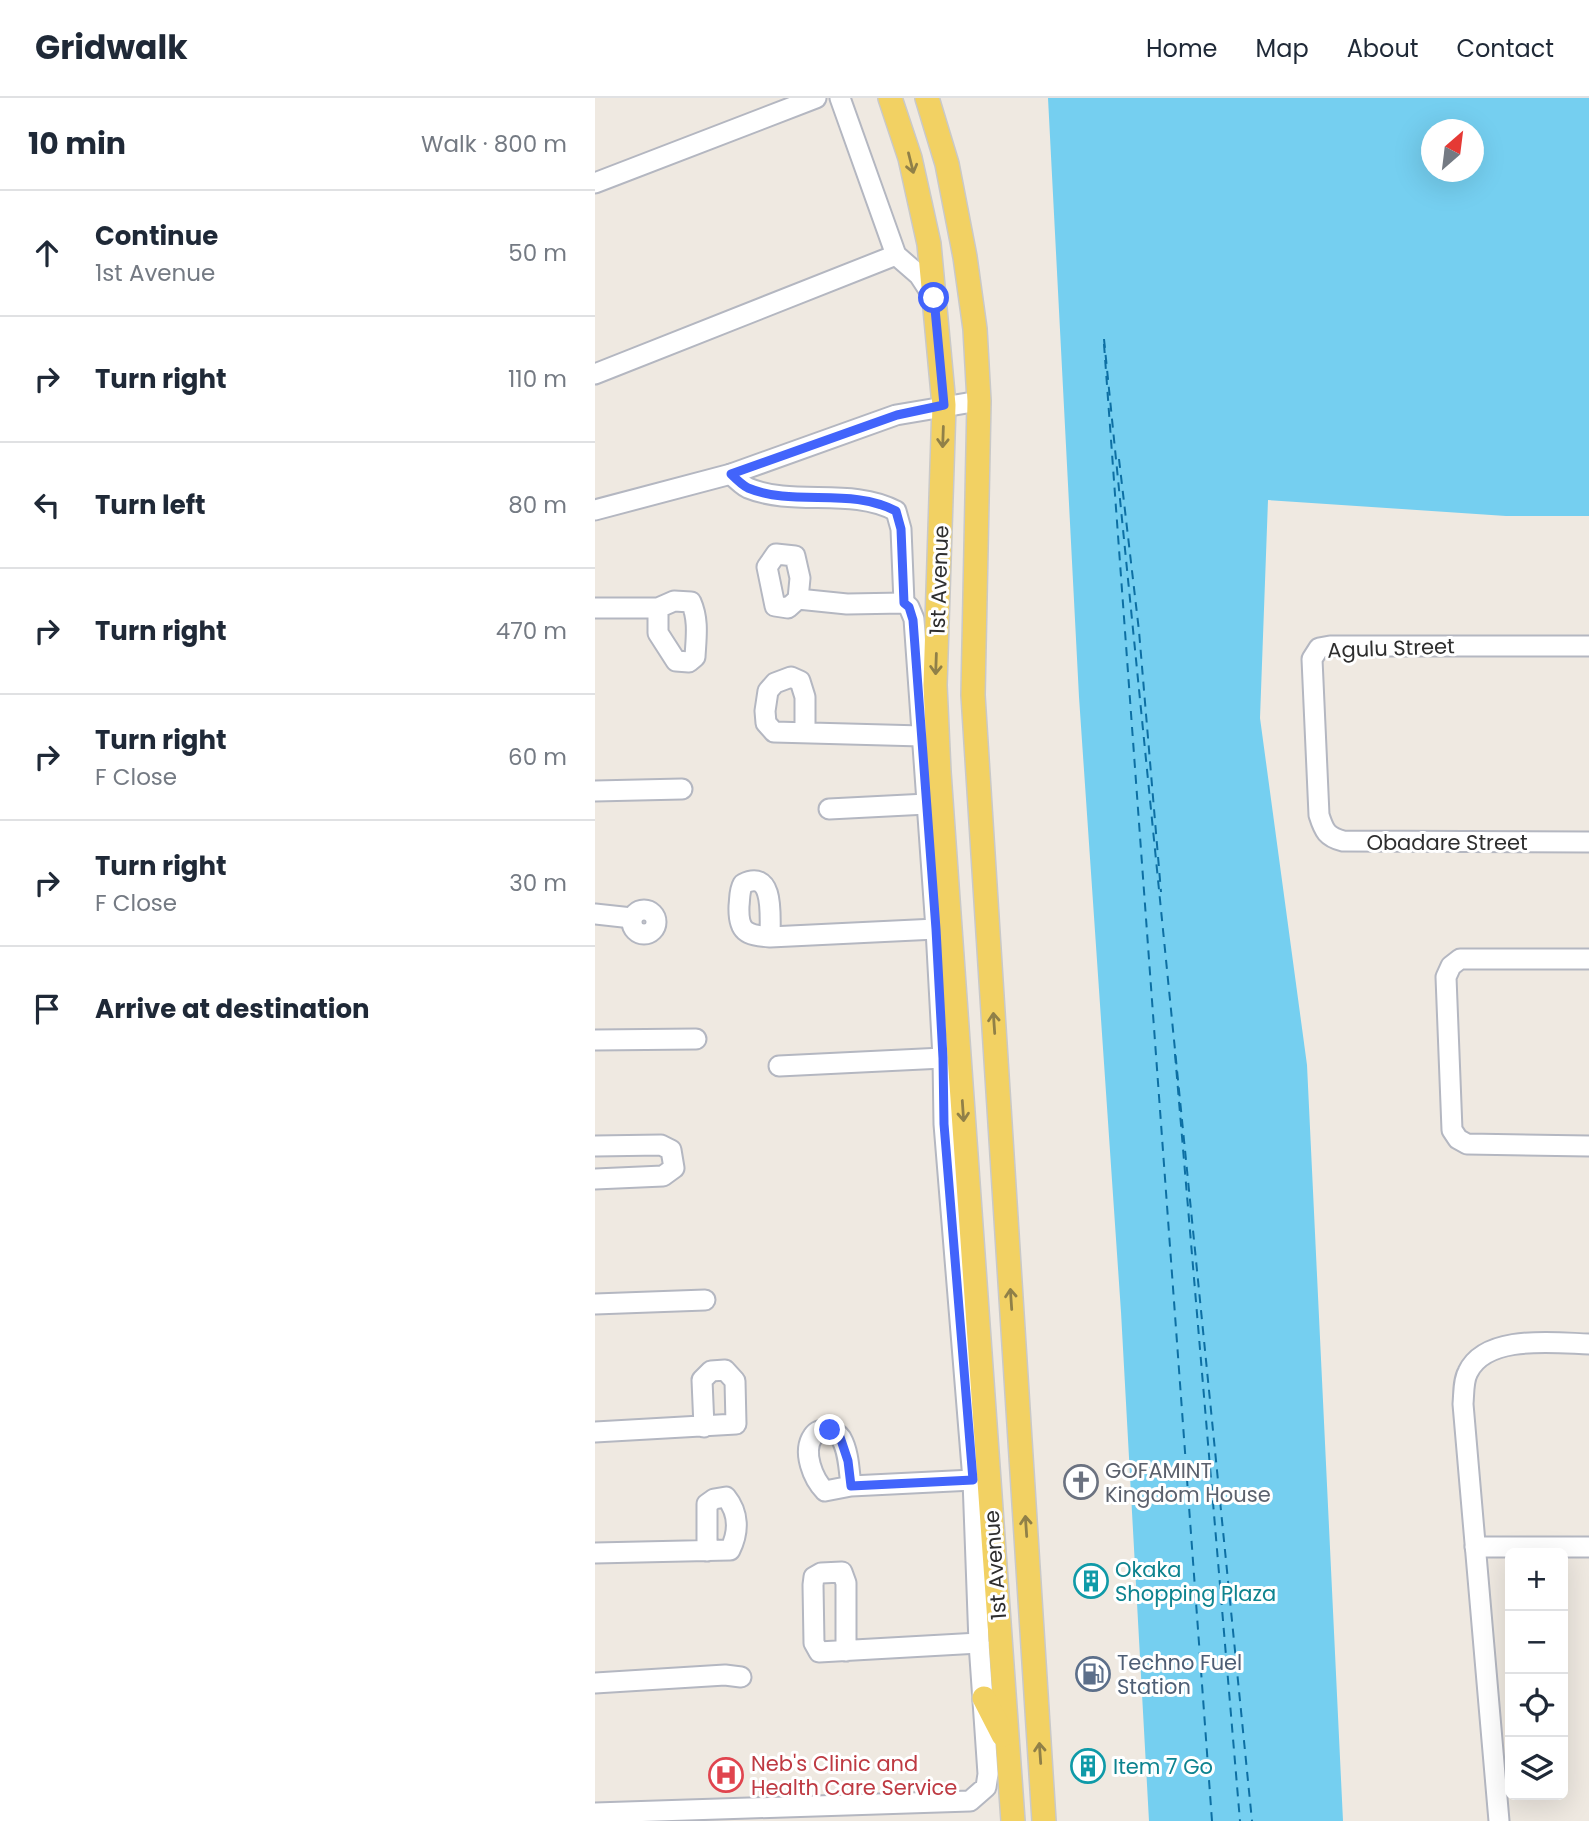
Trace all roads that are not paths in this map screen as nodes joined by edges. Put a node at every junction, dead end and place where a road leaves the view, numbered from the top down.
1 (815, 98) edge
2 (840, 98) edge
3 (890, 98) edge
4 (927, 98) edge
5 (595, 183) edge
6 (896, 255) junction
7 (934, 298) junction
8 (595, 374) edge
9 (979, 401) junction
10 (944, 405) junction
11 (731, 474) junction
12 (595, 510) edge
13 (797, 599) dead end
14 (904, 603) junction
15 (595, 608) edge
16 (658, 608) dead end
17 (1589, 646) edge
18 (804, 733) dead end
19 (922, 736) junction
20 (682, 789) dead end
21 (595, 791) edge
22 (927, 804) junction
23 (829, 809) dead end
24 (1319, 815) joint
25 (1589, 842) edge
26 (595, 914) edge
27 (632, 918) dead end
28 (936, 929) junction
29 (770, 937) dead end
30 (1589, 959) edge
31 (696, 1039) dead end
32 (595, 1040) edge
33 (943, 1058) junction
34 (779, 1066) dead end
35 (595, 1146) edge
36 (1589, 1146) edge
37 (595, 1179) edge
38 (705, 1300) dead end
39 (595, 1304) edge
40 (1589, 1344) edge
41 (704, 1427) dead end
42 (595, 1432) edge
43 (973, 1480) junction
44 (851, 1486) dead end
45 (1589, 1547) edge
46 (1475, 1548) junction
47 (708, 1551) dead end
48 (595, 1553) edge
49 (979, 1643) junction
50 (846, 1651) dead end
51 (741, 1677) dead end
52 (595, 1683) edge
53 (984, 1698) junction
54 (1007, 1742) junction
55 (595, 1813) edge
56 (878, 1813) edge
57 (1013, 1821) edge
58 (1044, 1821) edge
59 (1499, 1821) edge

1 - 5 street
2 - 6 street
3 -> 7 main road, 1st Avenue
4 - 9 main road, 1st Avenue
6 - 7 street
6 - 8 street
7 - 10 main road, 1st Avenue
9 - 10 street
58 -> 9 main road, 1st Avenue
10 - 11 street
10 -> 54 main road, 1st Avenue
11 - 12 street
11 - 14 street
13 - 14 street
14 - 19 street
15 - 16 street
17 - 24 street, Agulu Street
18 - 19 street
19 - 22 street
20 - 21 street
22 - 23 street
22 - 28 street
24 - 25 street, Obadare Street
26 - 27 street
28 - 29 street
28 - 33 street
30 - 36 street
31 - 32 street
33 - 34 street
33 - 43 street
35 - 37 street
38 - 39 street
40 - 46 street
41 - 42 street
43 - 44 street
43 - 49 street
45 - 46 street
46 - 59 street
47 - 48 street
49 - 50 street
49 - 53 street
51 - 52 street
53 - 54 main road
53 - 56 street
54 - 57 main road, 1st Avenue
55 - 56 street

